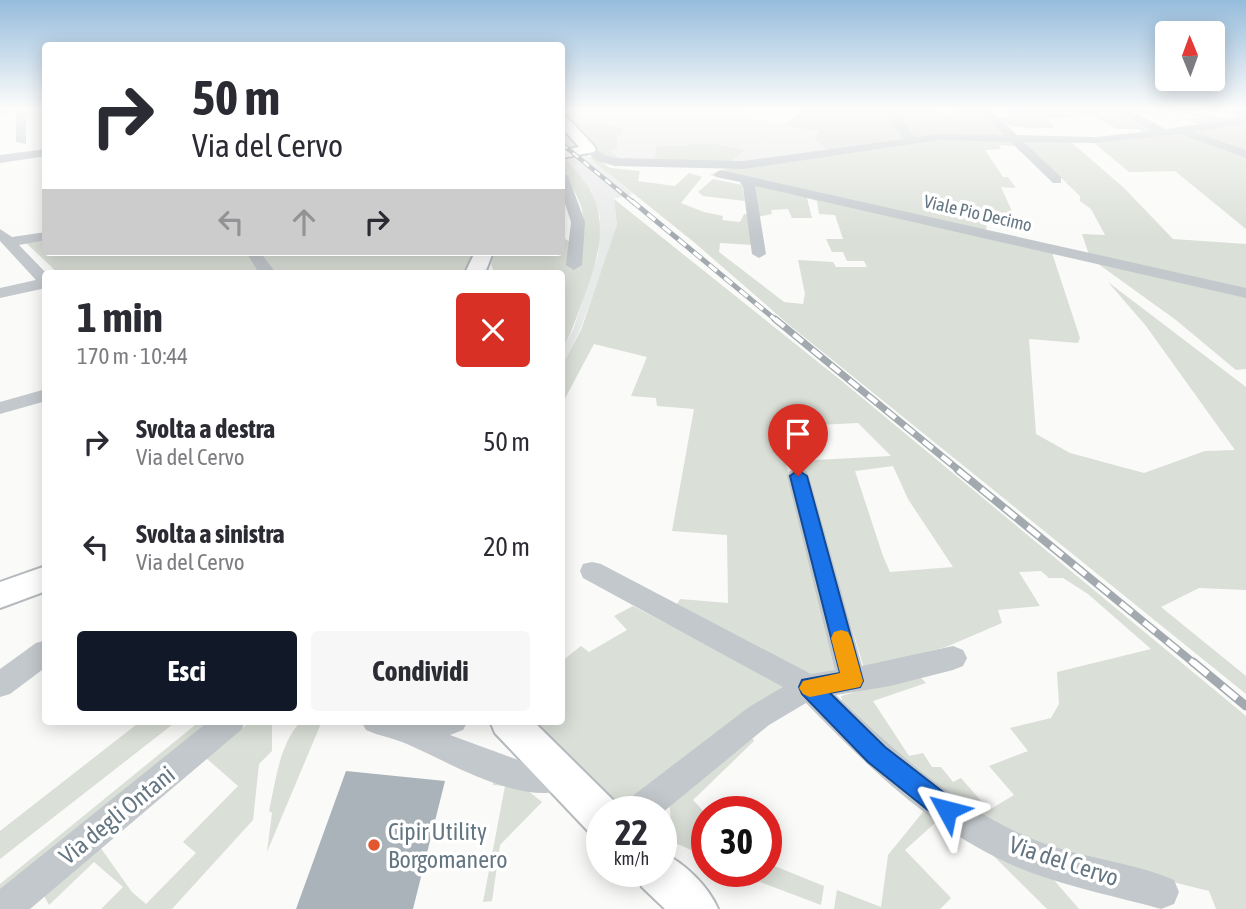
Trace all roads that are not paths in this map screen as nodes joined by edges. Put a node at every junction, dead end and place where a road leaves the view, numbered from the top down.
1 (595, 152) edge
2 (835, 152) edge
3 (1029, 152) edge
4 (42, 153) edge
5 (0, 159) edge
6 (705, 168) junction
7 (745, 179) junction
8 (1057, 180) dead end
9 (565, 185) edge
10 (42, 236) edge
11 (4, 237) edge
12 (759, 254) dead end
13 (574, 265) dead end
14 (42, 278) edge
15 (42, 283) edge
16 (0, 293) edge
17 (1246, 293) edge
18 (42, 396) edge
19 (0, 408) edge
20 (798, 476) dead end
21 (592, 571) dead end
22 (42, 579) edge
23 (0, 595) edge
24 (42, 654) edge
25 (953, 657) dead end
26 (852, 681) junction
27 (0, 685) edge
28 (810, 687) junction
29 (226, 725) edge
30 (389, 725) edge
31 (438, 725) edge
32 (512, 725) edge
33 (413, 732) junction
34 (562, 777) junction
35 (657, 796) edge
36 (586, 801) edge
37 (672, 887) edge
38 (1163, 892) dead end
39 (3, 909) edge
40 (695, 909) edge

1 - 6 street
2 - 6 street
3 - 8 street
4 - 5 street
6 - 7 street, Viale Pio Decimo
7 - 12 street
7 - 17 street, Viale Pio Decimo
9 - 13 street
10 - 11 street
11 - 14 street
15 - 16 street
18 - 19 street
20 - 26 street
21 - 28 street, Via del Cervo
22 - 23 main road
24 - 27 street
25 - 26 street
26 - 28 street
28 - 35 street
28 - 38 street, Via del Cervo
29 - 39 street, Via degli Ontani
30 - 33 street
31 - 33 street
32 - 34 main road
33 - 34 street
34 - 36 main road
37 - 40 main road

